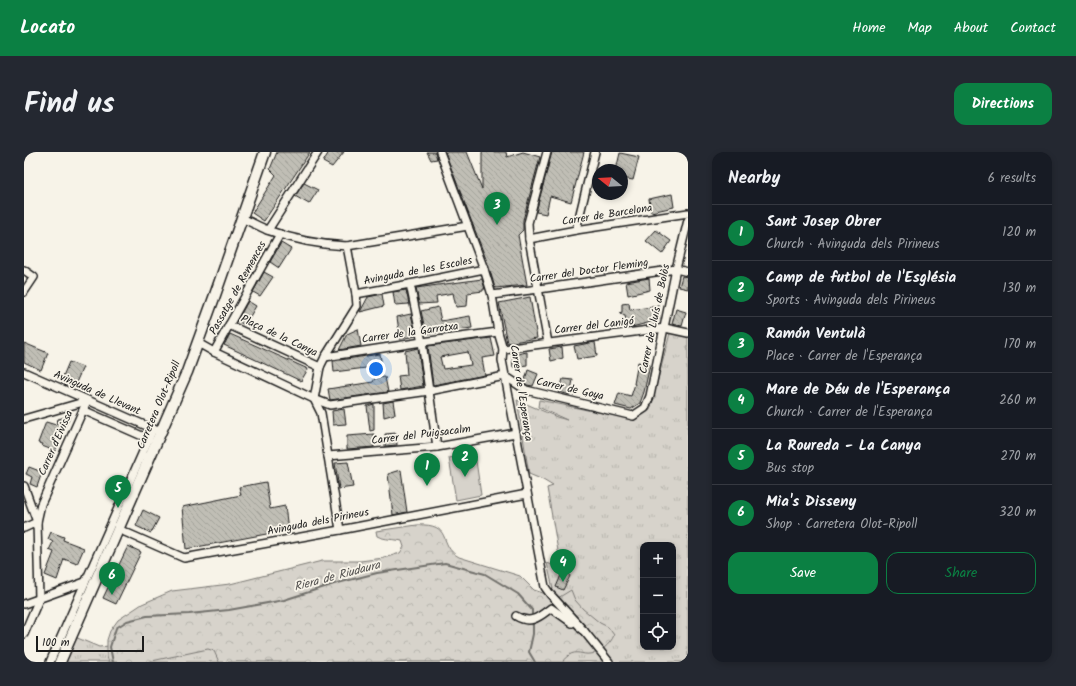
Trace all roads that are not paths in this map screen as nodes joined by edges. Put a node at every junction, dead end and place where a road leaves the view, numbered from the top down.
1 (265, 152) edge
2 (318, 152) edge
3 (440, 152) edge
4 (547, 152) edge
5 (595, 152) edge
6 (688, 213) edge
7 (242, 218) junction
8 (688, 220) edge
9 (468, 226) junction
10 (268, 230) junction
11 (576, 230) junction
12 (280, 234) junction
13 (529, 239) junction
14 (347, 246) junction
15 (484, 269) junction
16 (676, 269) junction
17 (24, 270) edge
18 (688, 272) edge
19 (410, 284) junction
20 (539, 289) junction
21 (24, 292) edge
22 (356, 294) junction
23 (492, 295) junction
24 (229, 325) junction
25 (665, 328) junction
26 (498, 332) junction
27 (688, 333) edge
28 (422, 342) junction
29 (198, 343) junction
30 (548, 343) junction
31 (503, 349) junction
32 (214, 352) junction
33 (325, 357) junction
34 (320, 367) junction
35 (24, 372) edge
36 (506, 376) junction
37 (429, 392) junction
38 (314, 399) junction
39 (87, 401) junction
40 (83, 410) junction
41 (633, 416) joint
42 (24, 419) edge
43 (157, 431) junction
44 (516, 433) junction
45 (149, 439) junction
46 (437, 447) junction
47 (328, 456) junction
48 (24, 486) edge
49 (527, 494) junction
50 (37, 522) junction
51 (24, 528) edge
52 (118, 529) junction
53 (340, 530) junction
54 (85, 582) junction
55 (39, 598) junction
56 (24, 604) edge
57 (516, 616) dead end
58 (584, 631) junction
59 (24, 634) edge
60 (50, 662) edge
61 (60, 662) edge
62 (609, 662) edge

1 - 7 main road, Carretera Olot-Ripoll
2 - 10 street
3 - 9 street, Carrer de l'Esperança
4 - 13 street
5 - 11 street
6 - 11 street, Carrer de Barcelona
7 - 10 street
7 - 29 main road, Carretera Olot-Ripoll
8 - 16 street, Carrer de Lluís de Bolòs
9 - 14 street
9 - 15 street, Carrer de l'Esperança
10 - 12 street
11 - 13 street, Carrer de Barcelona
12 - 14 street
12 - 24 street, Passatge de Remences
13 - 20 street
14 - 22 street
15 - 19 street, Avinguda de les Escoles
15 - 23 street, Carrer de l'Esperança
16 - 18 street, Carrer del Doctor Fleming
16 - 20 street, Carrer del Doctor Fleming
16 - 25 street, Carrer de Lluís de Bolòs
17 - 21 street
19 - 22 street, Avinguda de les Escoles
19 - 28 street
20 - 23 street, Carrer del Doctor Fleming
20 - 30 street
22 - 33 street
23 - 26 street, Carrer de l'Esperança
24 - 32 street, Passatge de Remences
24 - 34 street, Plaça de la Canya
25 - 27 street, Carrer del Canigó
25 - 30 street, Carrer del Canigó
25 - 41 street, Carrer de Lluís de Bolòs
26 - 28 street, Carrer de la Garrotxa
26 - 31 street, Carrer de l'Esperança
28 - 33 street, Carrer de la Garrotxa
28 - 37 street
29 - 32 street
29 - 43 main road, Carretera Olot-Ripoll
30 - 31 street, Carrer del Canigó
31 - 36 street, Carrer de l'Esperança
32 - 38 street
33 - 34 street
34 - 38 street
35 - 39 street, Avinguda de Llevant
36 - 37 street
36 - 41 street, Carrer de Goya
36 - 44 street, Carrer de l'Esperança
37 - 38 street
37 - 46 street
38 - 47 street
39 - 40 street, Carrer d'Eivissa
39 - 42 street
39 - 43 street, Avinguda de Llevant
40 - 45 street, Avinguda de Llevant
40 - 50 street, Carrer d'Eivissa
43 - 45 street
43 - 52 main road, Carretera Olot-Ripoll
44 - 46 street, Carrer del Puigsacalm
44 - 49 street, Carrer de l'Esperança
45 - 54 street
46 - 47 street, Carrer del Puigsacalm
47 - 53 street
48 - 50 street
49 - 53 street, Avinguda dels Pirineus
49 - 58 street, Carrer de l'Esperança
50 - 51 street
50 - 55 street, Carrer d'Eivissa
52 - 53 street, Avinguda dels Pirineus
52 - 61 main road, Carretera Olot-Ripoll
54 - 55 street
54 - 60 street
55 - 56 street
55 - 59 street, Carrer d'Eivissa
57 - 58 street
58 - 62 street

